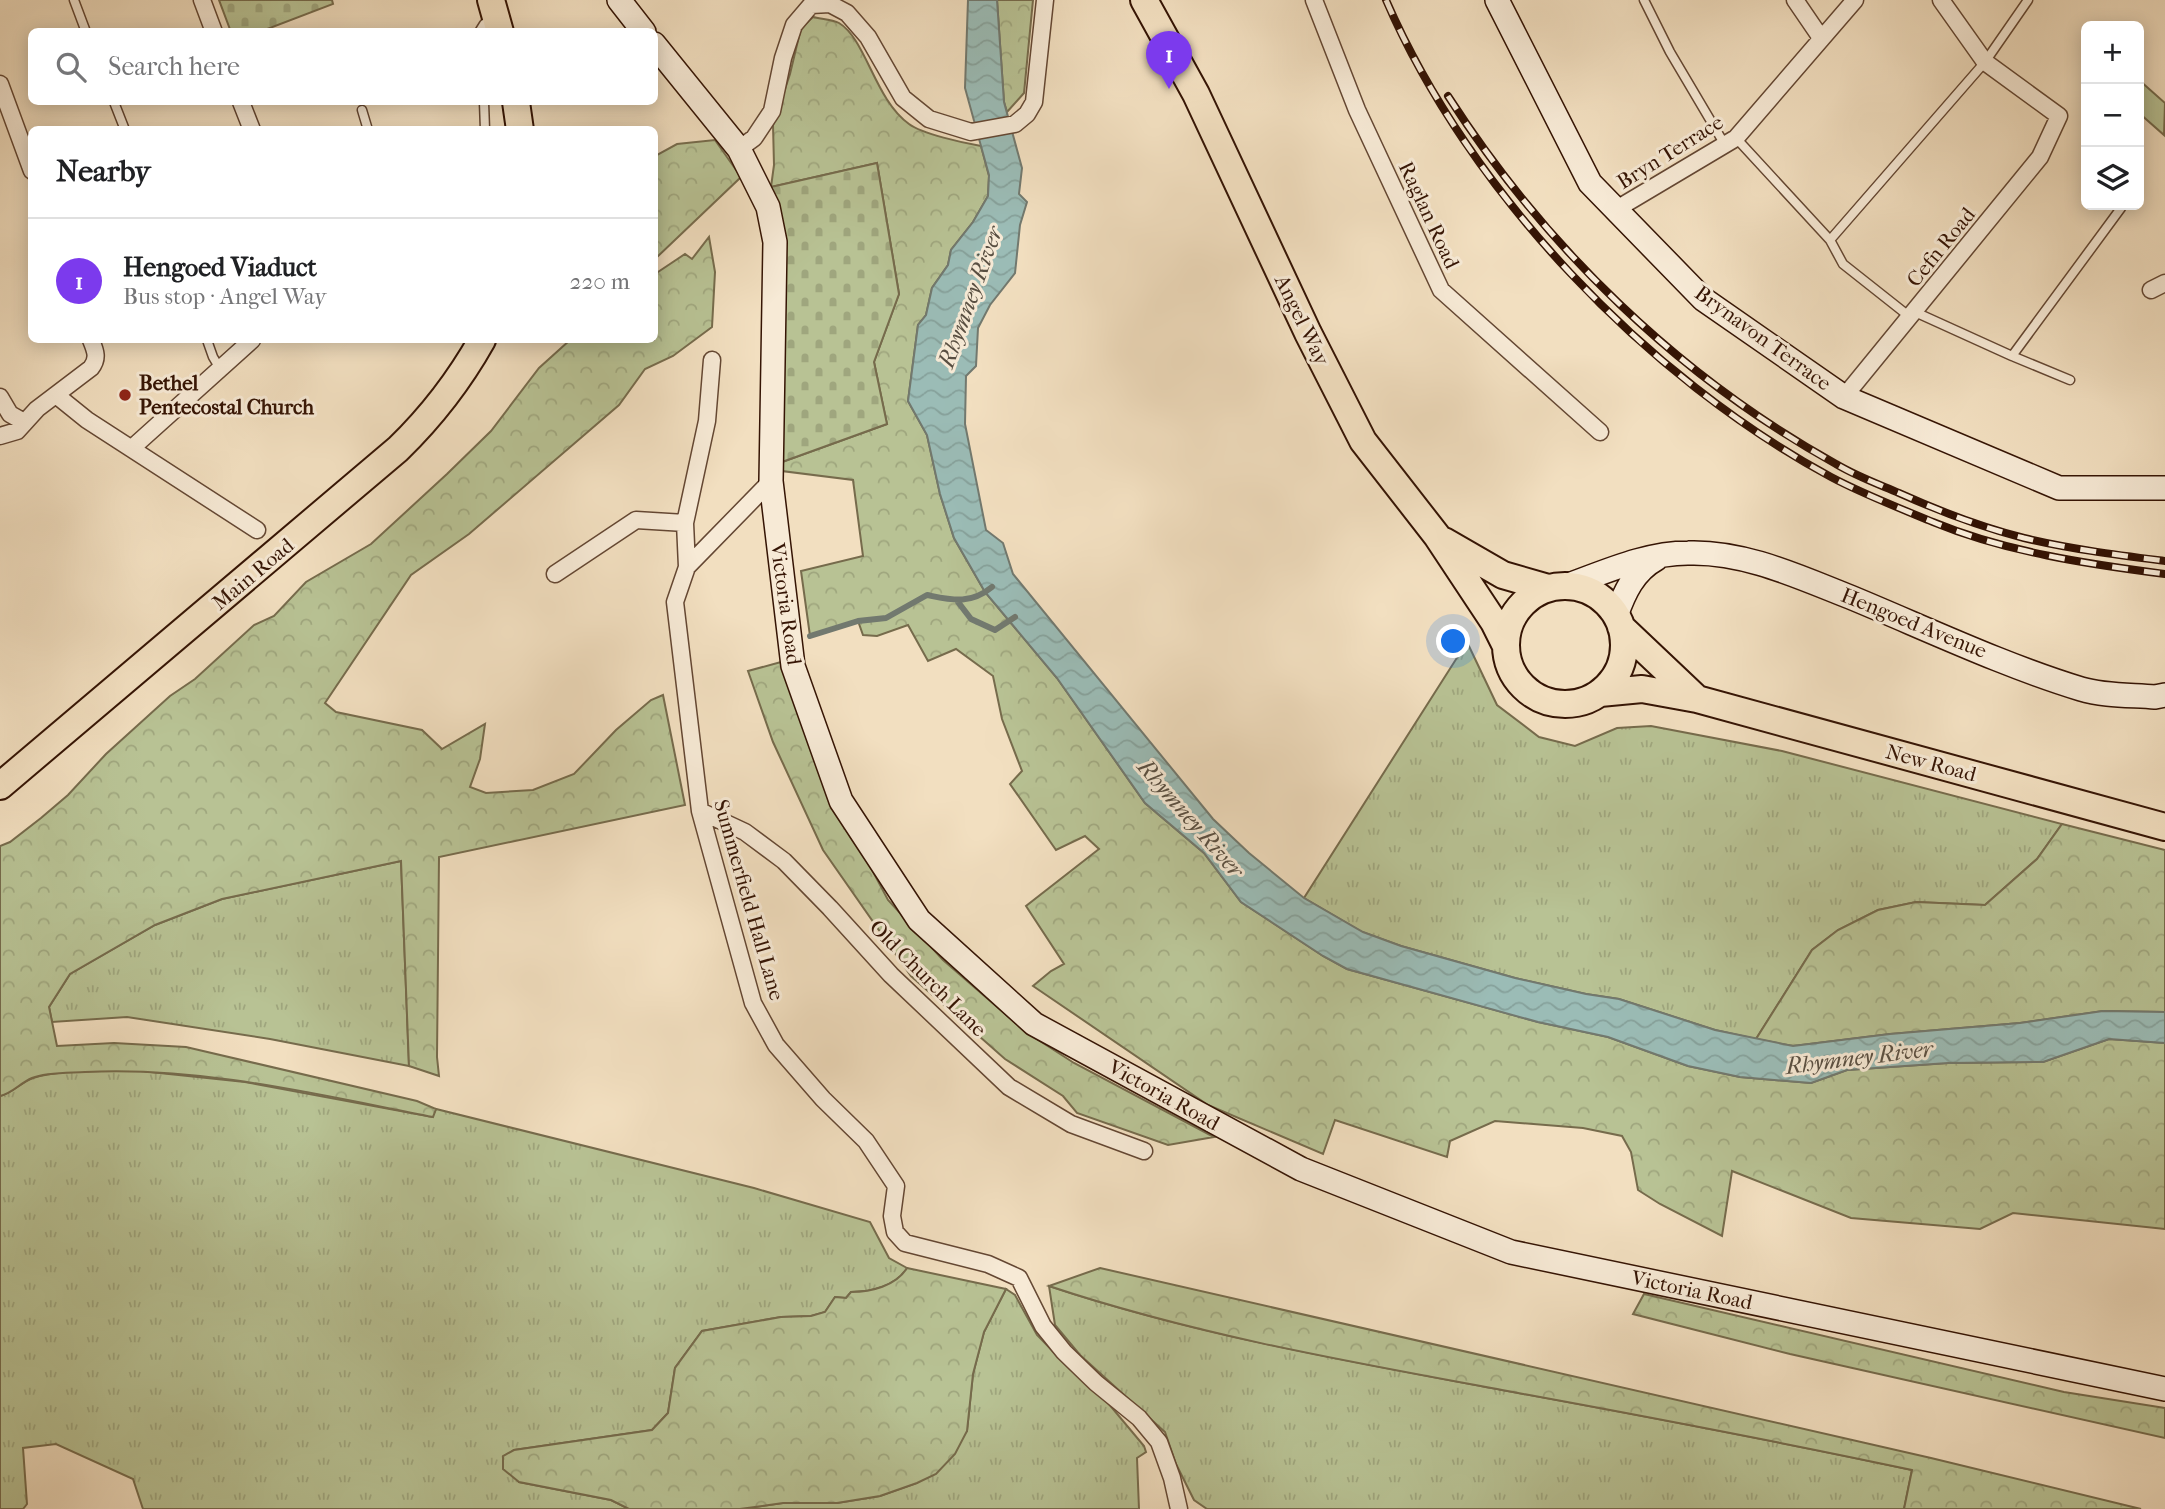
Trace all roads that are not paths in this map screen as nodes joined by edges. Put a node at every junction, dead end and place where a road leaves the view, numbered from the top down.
1 (74, 0) edge
2 (202, 0) edge
3 (618, 0) edge
4 (1045, 0) edge
5 (1144, 0) edge
6 (1157, 0) edge
7 (1314, 0) edge
8 (1497, 0) edge
9 (1644, 0) edge
10 (1795, 0) edge
11 (1855, 0) edge
12 (1941, 0) edge
13 (2028, 0) edge
14 (84, 28) edge
15 (212, 28) edge
16 (642, 28) edge
17 (1821, 38) junction
18 (658, 49) edge
19 (1985, 62) junction
20 (0, 83) edge
21 (1192, 88) junction
22 (115, 105) edge
23 (243, 105) edge
24 (484, 105) edge
25 (516, 105) edge
26 (362, 110) dead end
27 (123, 126) edge
28 (248, 126) edge
29 (367, 126) edge
30 (485, 126) edge
31 (519, 126) edge
32 (1730, 141) junction
33 (739, 149) junction
34 (28, 160) edge
35 (1615, 210) junction
36 (2120, 210) edge
37 (1830, 240) junction
38 (1913, 314) junction
39 (92, 343) edge
40 (207, 343) edge
41 (247, 343) edge
42 (480, 343) edge
43 (2012, 356) junction
44 (712, 360) dead end
45 (219, 367) junction
46 (2070, 380) dead end
47 (56, 396) junction
48 (0, 397) edge
49 (1844, 397) junction
50 (24, 422) junction
51 (1600, 432) dead end
52 (0, 436) edge
53 (132, 448) junction
54 (771, 481) junction
55 (2165, 488) edge
56 (685, 523) junction
57 (257, 530) dead end
58 (1437, 536) junction
59 (1662, 555) junction
60 (687, 567) junction
61 (555, 574) dead end
62 (1557, 587) junction
63 (1618, 621) junction
64 (1505, 644) junction
65 (1600, 693) junction
66 (2165, 695) edge
67 (1697, 699) junction
68 (0, 786) edge
69 (699, 811) junction
70 (2165, 827) edge
71 (1144, 1151) dead end
72 (2165, 1389) edge
73 (1179, 1509) edge

1 - 14 lane
2 - 15 street
3 - 16 main road
4 - 33 street
5 - 21 main road
6 - 21 main road
7 - 51 street, Raglan Road
8 - 35 main road, Brynavon Terrace
9 - 32 lane
10 - 17 street
11 - 17 street, Bryn Terrace
12 - 19 street
13 - 19 lane
17 - 32 street, Bryn Terrace
18 - 33 main road, Victoria Road
19 - 37 lane
19 - 38 street, Cefn Road
20 - 34 street
21 - 58 main road, Angel Way
22 - 27 lane
23 - 28 street
24 - 30 lane
25 - 31 main road
26 - 29 lane
32 - 35 street, Bryn Terrace
32 - 37 lane
33 - 54 main road, Victoria Road
35 - 49 main road, Brynavon Terrace
36 - 43 lane
37 - 38 lane
38 - 43 lane
38 - 49 street, Cefn Road
39 - 47 street
40 - 45 lane
41 - 45 street
42 - 68 main road, Main Road
43 - 46 lane
44 - 56 street
45 - 53 street
47 - 50 street
47 - 53 street
48 - 50 street
49 - 55 main road, Brynavon Terrace
50 - 52 street
53 - 57 street
54 - 60 street, Summerfield Hall Lane
54 - 72 main road, Victoria Road
56 - 60 street
56 - 61 street
58 - 62 main road, Angel Way
58 - 64 main road, Angel Way
59 - 62 main road, Hengoed Avenue
59 - 63 main road
59 - 66 main road, Hengoed Avenue
60 - 69 street, Summerfield Hall Lane
62 - 63 main road
62 - 64 main road
63 - 65 main road
63 - 67 main road, New Road
64 - 65 main road
65 - 67 main road, New Road
67 - 70 main road, New Road
69 - 71 street, Old Church Lane
69 - 73 street, Summerfield Hall Lane

